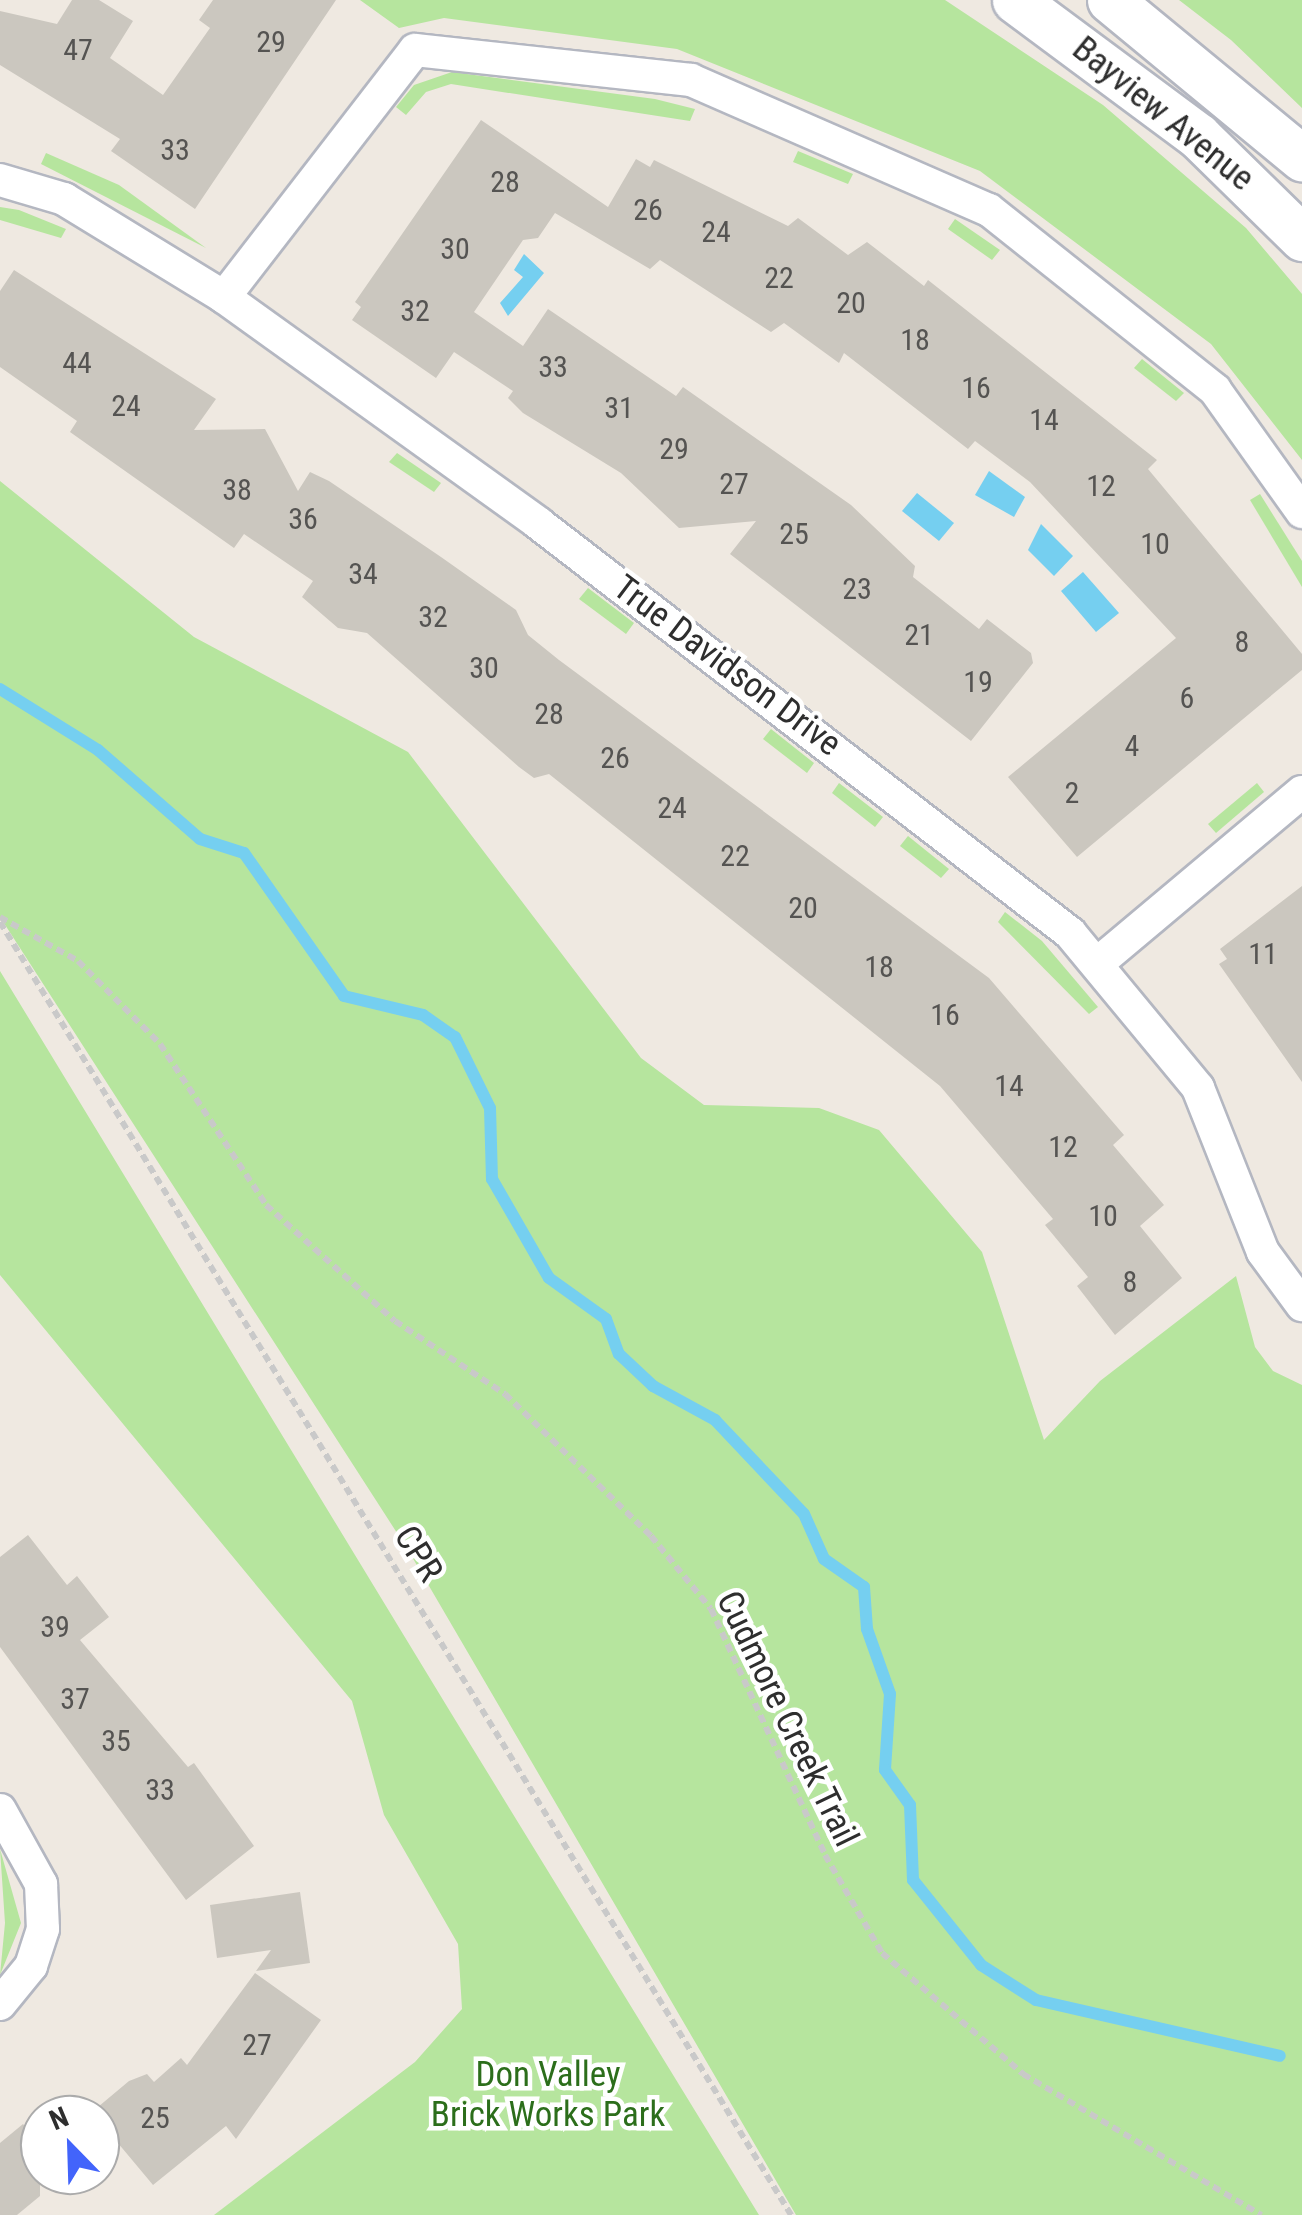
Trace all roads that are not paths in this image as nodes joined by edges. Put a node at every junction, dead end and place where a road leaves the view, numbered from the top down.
1 (1016, 0) edge
2 (1110, 0) edge
3 (1302, 158) edge
4 (0, 180) edge
5 (1302, 238) edge
6 (224, 298) junction
7 (1302, 512) edge
8 (1302, 792) edge
9 (1098, 964) junction
10 (1302, 1305) edge
11 (0, 1810) edge
12 (0, 2004) edge

1 - 5 main road, Bayview Avenue
2 - 3 main road, Bayview Avenue
4 - 6 street, True Davidson Drive
6 - 7 street
6 - 9 street, True Davidson Drive
8 - 9 street
9 - 10 street, True Davidson Drive
11 - 12 street

